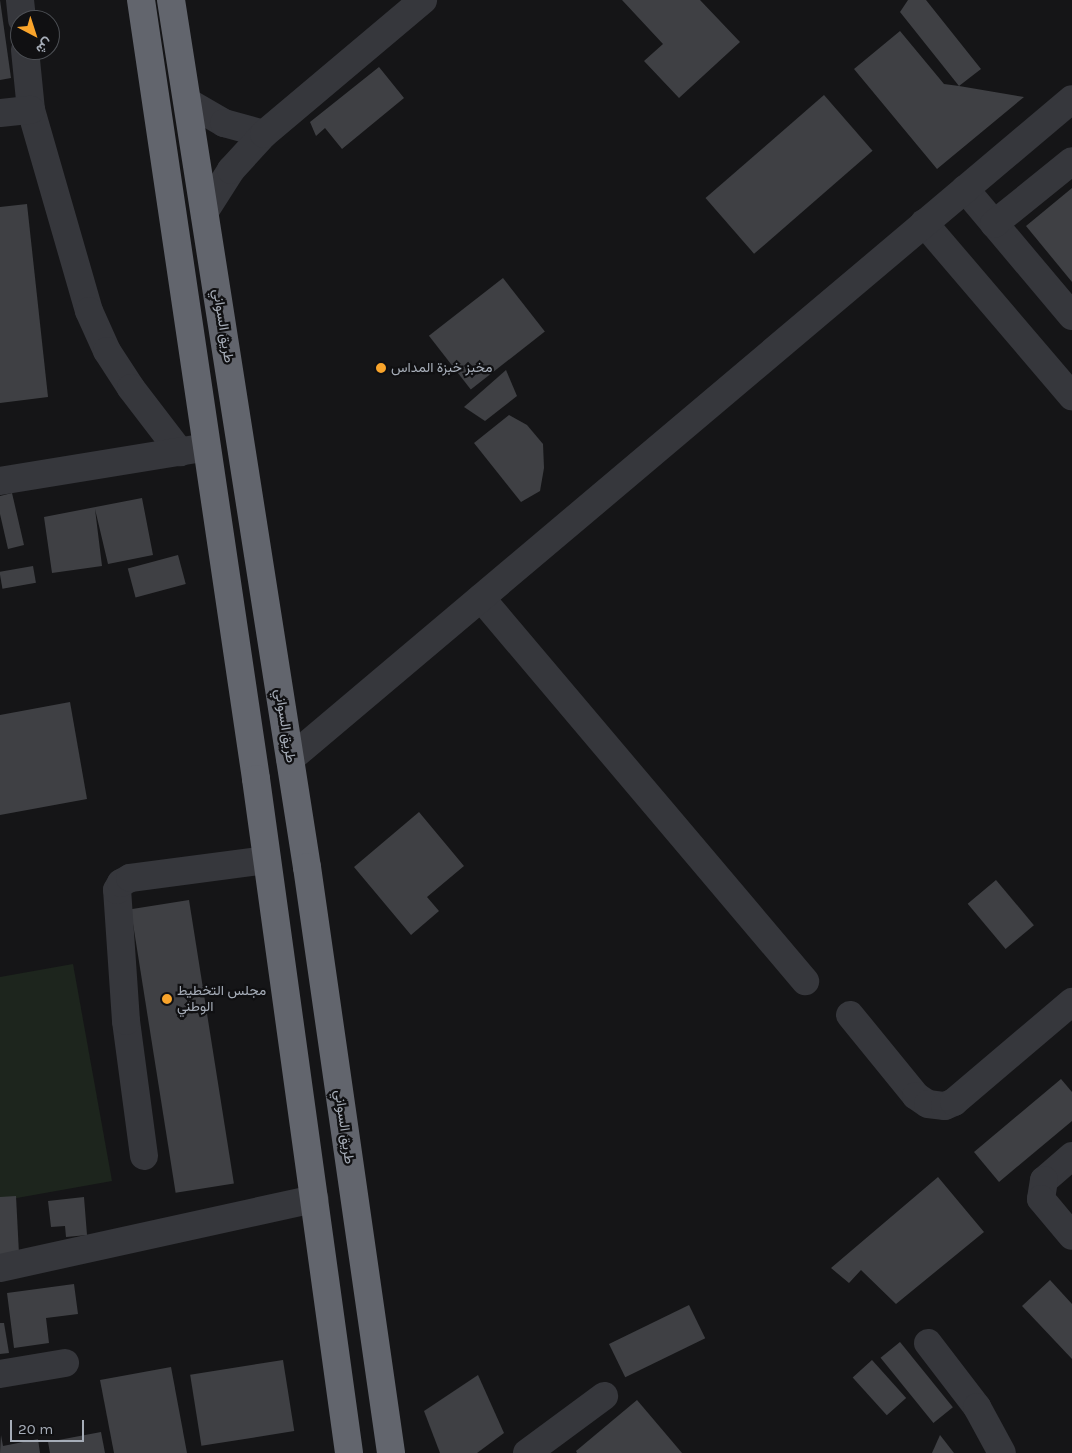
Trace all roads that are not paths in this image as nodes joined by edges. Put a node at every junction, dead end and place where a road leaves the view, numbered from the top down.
1 (141, 0) edge
2 (171, 0) edge
3 (423, 0) edge
4 (26, 60) edge
5 (1072, 99) edge
6 (188, 102) junction
7 (31, 110) junction
8 (0, 112) edge
9 (264, 134) junction
10 (1072, 161) edge
11 (964, 190) junction
12 (205, 211) junction
13 (924, 224) junction
14 (994, 224) junction
15 (1072, 316) edge
16 (1072, 396) edge
17 (207, 446) junction
18 (180, 452) junction
19 (0, 481) edge
20 (481, 598) junction
21 (290, 759) junction
22 (266, 860) junction
23 (806, 981) dead end
24 (1072, 1002) edge
25 (850, 1015) dead end
26 (144, 1156) dead end
27 (1072, 1156) edge
28 (315, 1199) junction
29 (1072, 1236) edge
30 (0, 1268) edge
31 (928, 1343) dead end
32 (64, 1363) dead end
33 (0, 1374) edge
34 (604, 1396) dead end
35 (349, 1453) edge
36 (391, 1453) edge
37 (526, 1453) edge
38 (1002, 1453) edge

1 - 17 highway
2 - 6 highway, طريق السواني
3 - 9 street
4 - 7 street
5 - 11 street
6 - 9 street
6 - 12 highway, طريق السواني
7 - 8 street
7 - 18 street
9 - 12 street
10 - 14 street
11 - 13 street
11 - 14 street
12 - 21 highway, طريق السواني
13 - 16 street
13 - 20 street
14 - 15 street
17 - 18 street
17 - 22 highway
18 - 19 street
20 - 21 street
20 - 23 street
21 - 36 highway, طريق السواني
22 - 26 street
22 - 28 highway
24 - 25 street
27 - 29 street
28 - 30 street
28 - 35 highway
31 - 38 street
32 - 33 street
34 - 37 street

